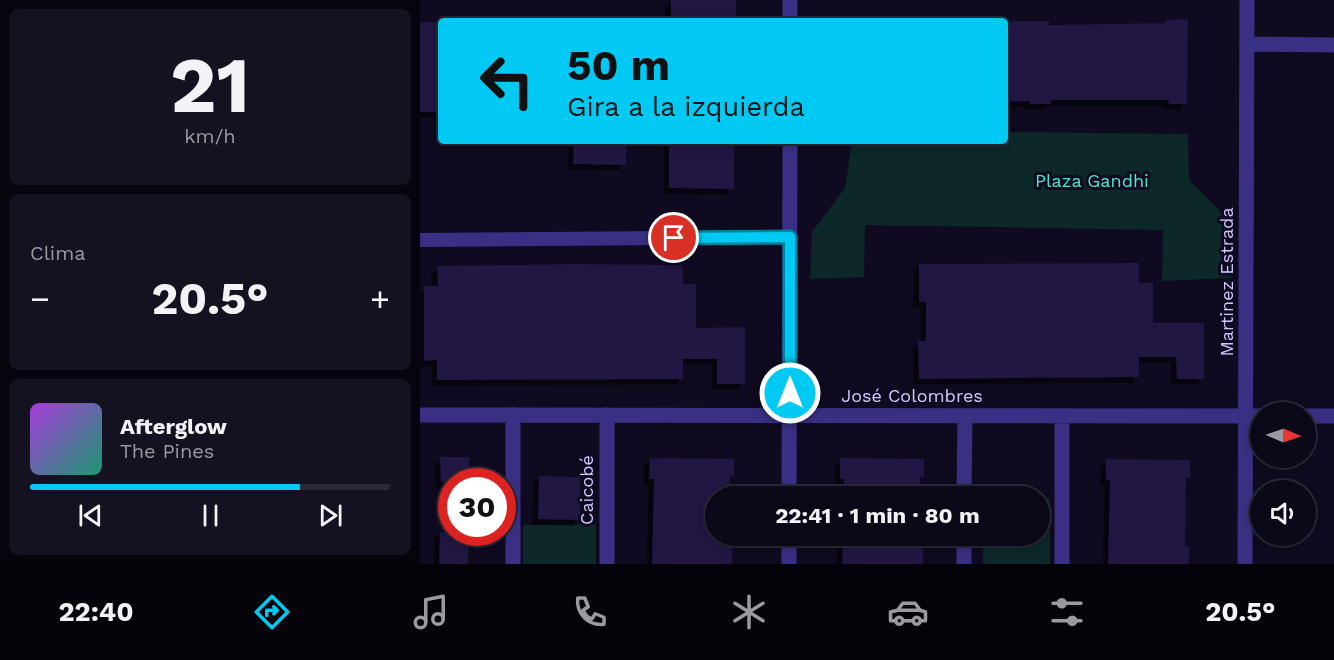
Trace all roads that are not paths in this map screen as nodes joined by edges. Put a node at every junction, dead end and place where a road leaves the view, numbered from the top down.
1 (790, 0) edge
2 (1247, 0) edge
3 (790, 18) edge
4 (1247, 44) junction
5 (1334, 45) edge
6 (790, 144) edge
7 (790, 237) junction
8 (420, 240) edge
9 (1253, 402) edge
10 (420, 415) edge
11 (513, 415) junction
12 (607, 415) junction
13 (789, 415) junction
14 (965, 416) junction
15 (1062, 416) junction
16 (1250, 416) edge
17 (1316, 416) edge
18 (1334, 416) edge
19 (1250, 468) edge
20 (789, 486) edge
21 (964, 486) edge
22 (789, 546) edge
23 (964, 546) edge
24 (513, 564) edge
25 (607, 564) edge
26 (789, 564) edge
27 (964, 564) edge
28 (1062, 564) edge
29 (1245, 564) edge

1 - 3 street
2 - 4 street, Martinez Estrada
4 - 5 street
4 - 9 street, Martinez Estrada
6 - 7 street
7 - 8 lane
7 - 13 street
10 - 11 street, José Colombres
11 - 12 street, José Colombres
11 - 24 street
12 - 13 street, José Colombres
12 - 25 street, Caicobé
13 - 14 street, José Colombres
13 - 20 street
14 - 15 street, José Colombres
14 - 21 street
15 - 16 street, José Colombres
15 - 28 street
17 - 18 street
19 - 29 street, Martinez Estrada
22 - 26 street
23 - 27 street

